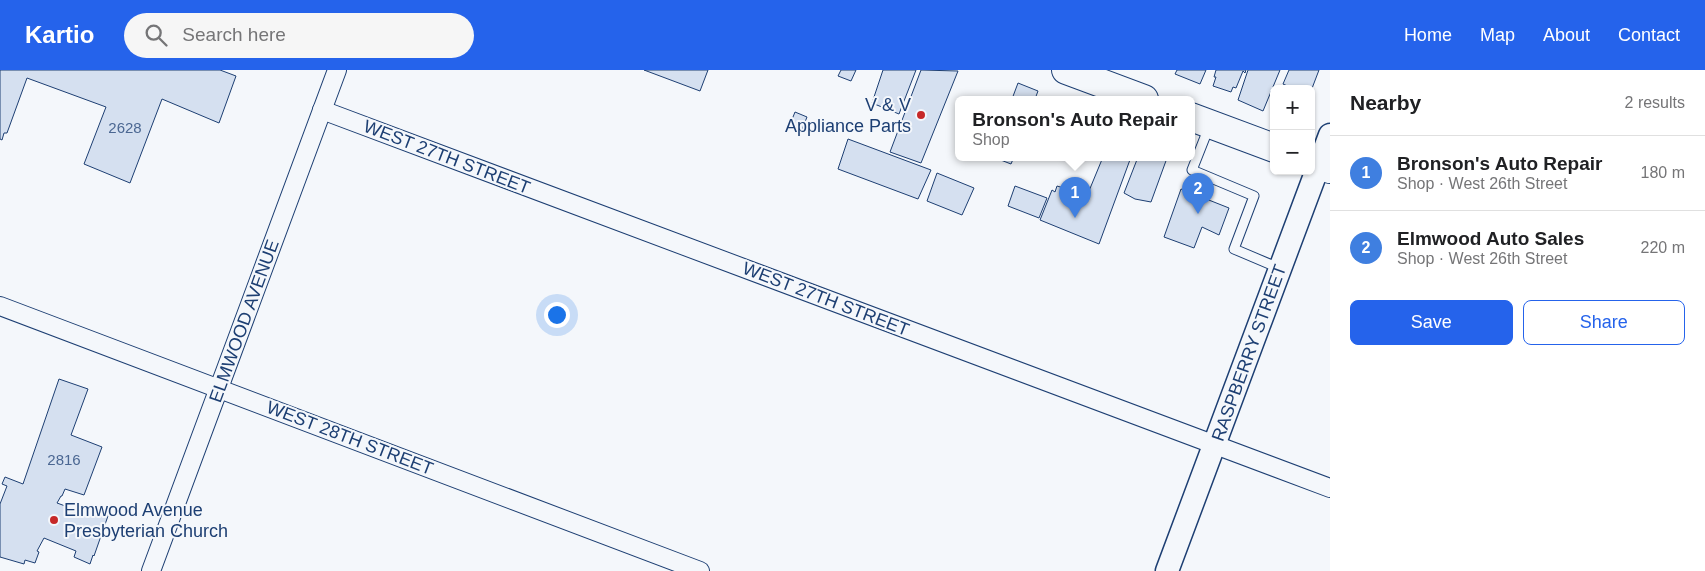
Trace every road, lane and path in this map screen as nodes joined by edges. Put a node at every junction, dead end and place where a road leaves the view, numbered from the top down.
1 (337, 70) edge
2 (1066, 70) edge
3 (1136, 96) edge
4 (322, 110) junction
5 (1201, 121) edge
6 (1330, 135) edge
7 (1270, 147) edge
8 (1195, 154) edge
9 (1194, 161) edge
10 (1320, 166) edge
11 (1280, 269) junction
12 (0, 306) edge
13 (219, 388) junction
14 (1215, 445) junction
15 (1330, 488) edge
16 (151, 571) edge
17 (700, 571) edge
18 (1167, 571) edge

1 - 4 street, ELMWOOD AVENUE
2 - 3 main road
4 - 13 street, ELMWOOD AVENUE
4 - 14 street, WEST 27TH STREET
5 - 7 main road
5 - 8 lane
6 - 10 street, RASPBERRY STREET
9 - 11 lane
10 - 11 street, RASPBERRY STREET
11 - 14 street, RASPBERRY STREET
12 - 13 street, WEST 28TH STREET
13 - 16 street, ELMWOOD AVENUE
13 - 17 street, WEST 28TH STREET
14 - 15 street, WEST 27TH STREET
14 - 18 street, RASPBERRY STREET

